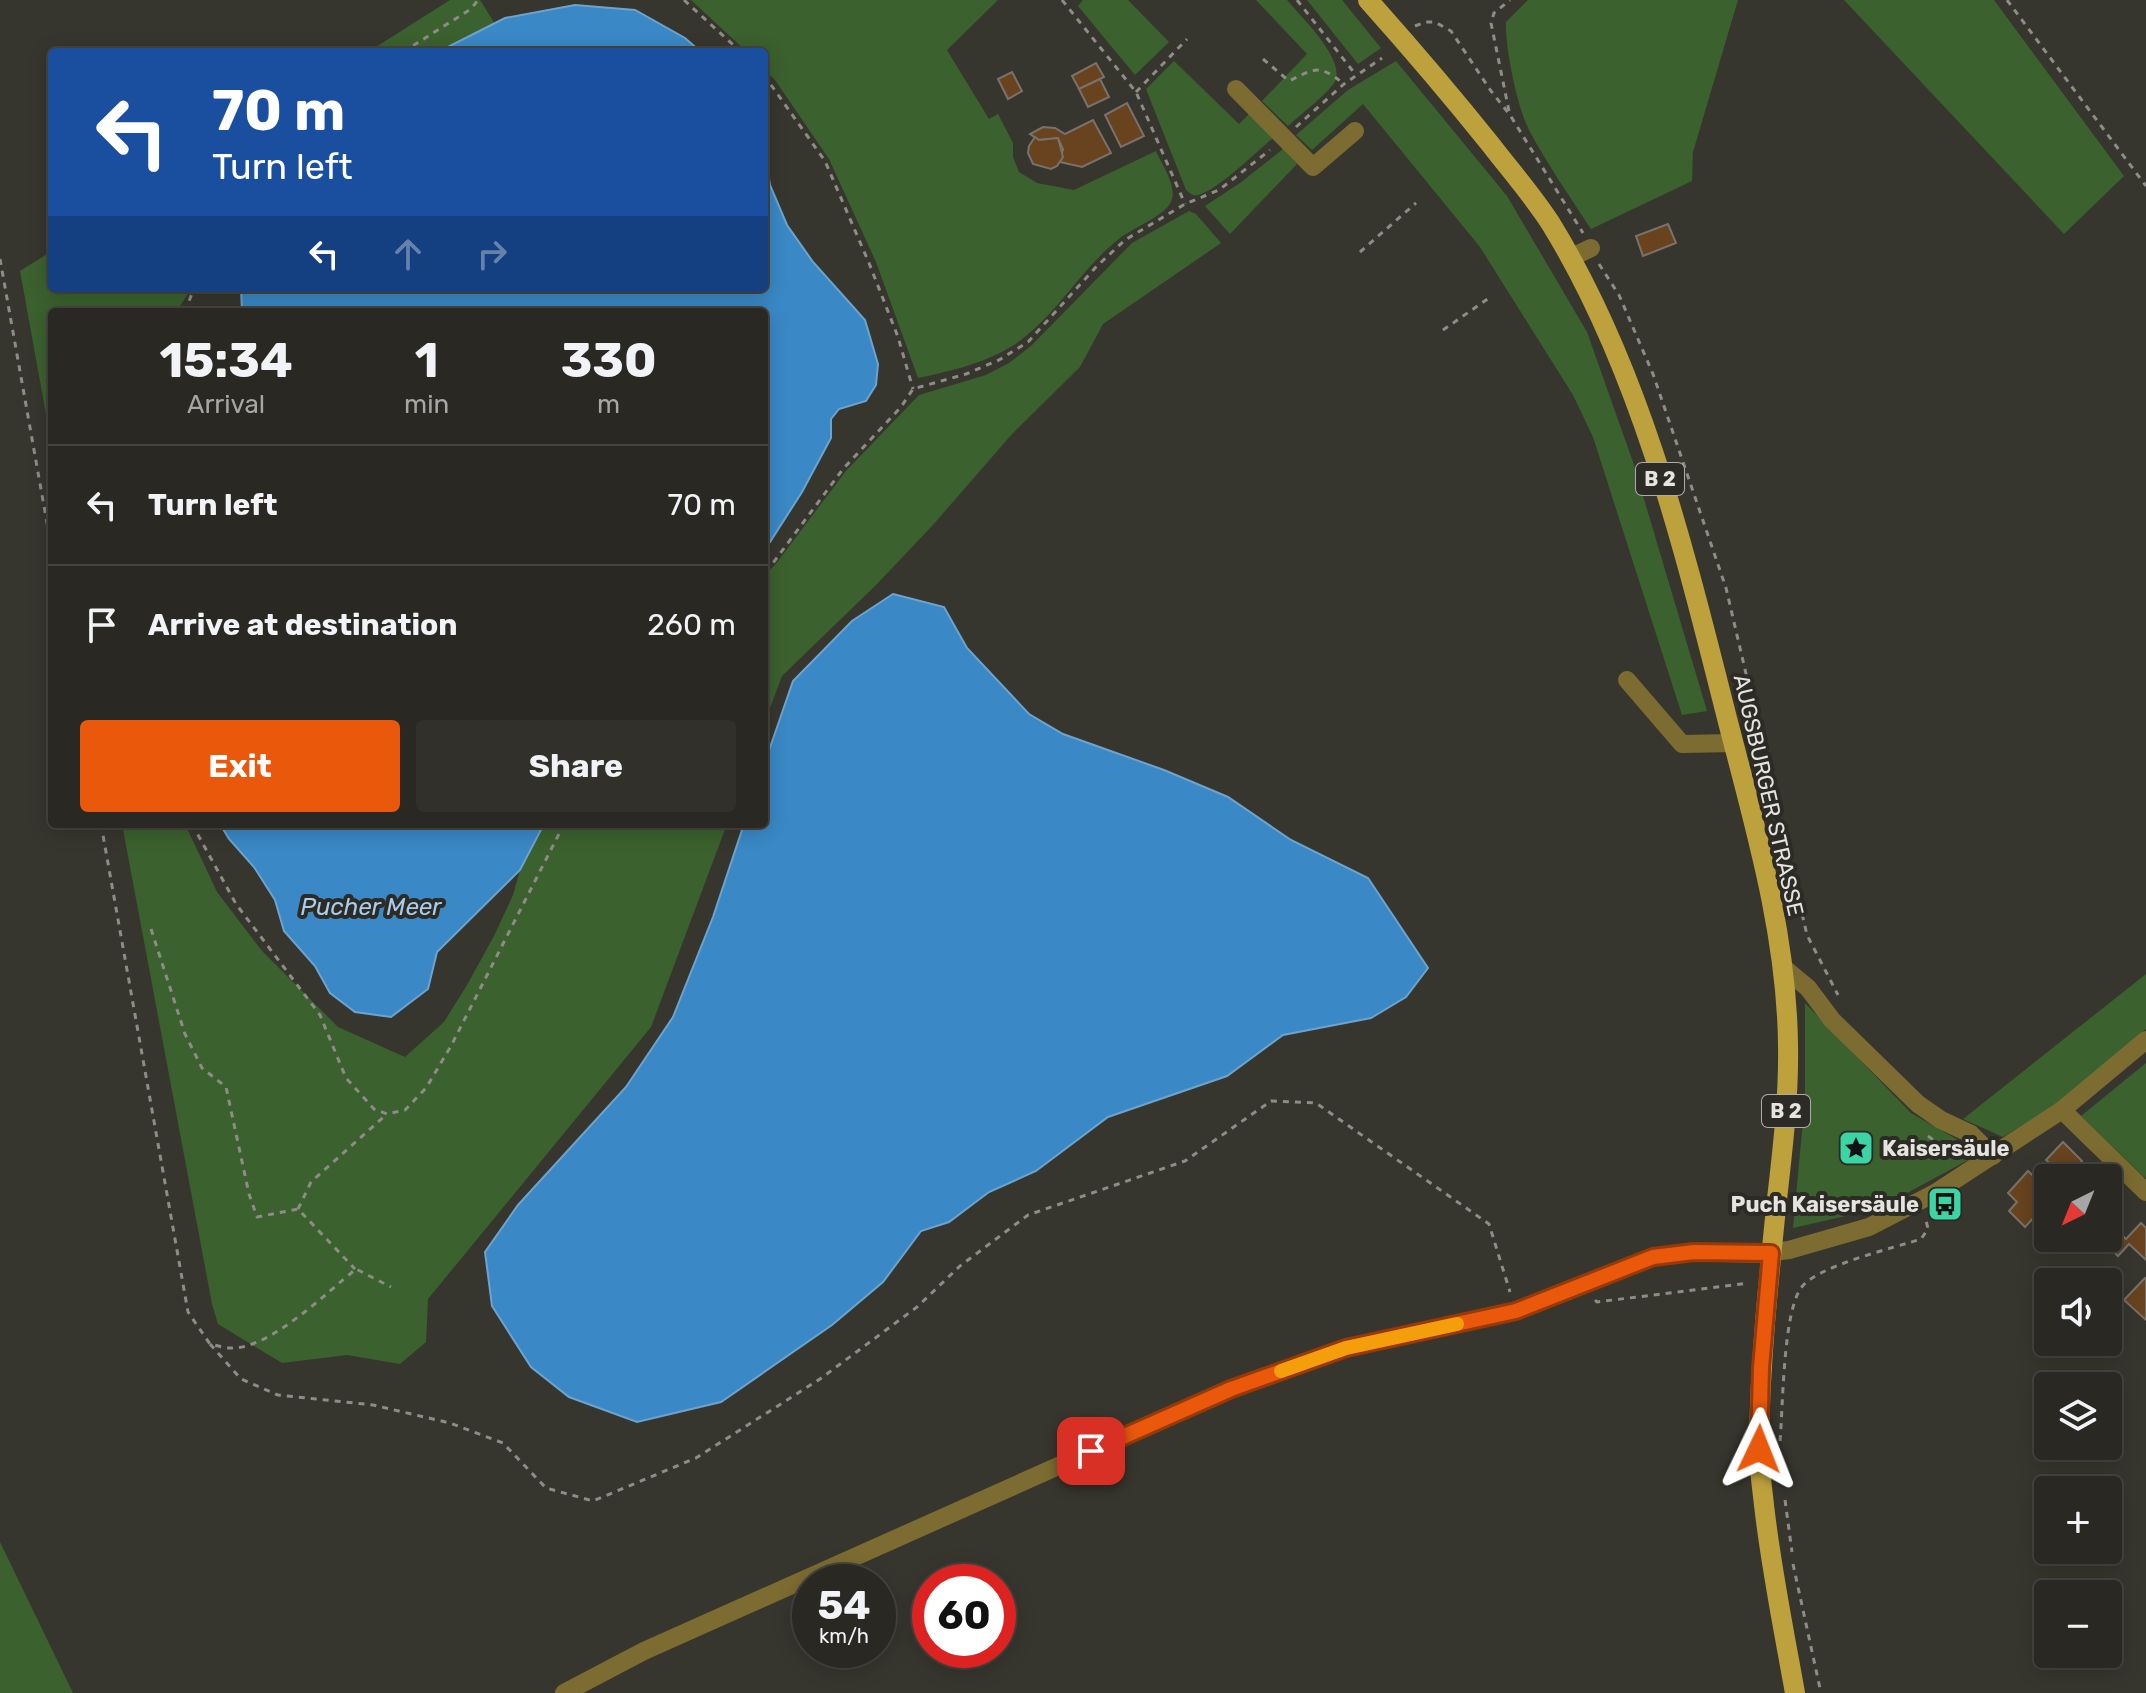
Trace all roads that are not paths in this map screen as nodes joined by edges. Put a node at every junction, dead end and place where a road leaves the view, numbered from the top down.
1 (1368, 0) edge
2 (1236, 89) dead end
3 (1355, 131) dead end
4 (1591, 248) road end
5 (1570, 258) junction
6 (1627, 680) dead end
7 (1734, 743) junction
8 (1784, 968) junction
9 (2146, 1040) edge
10 (2062, 1110) junction
11 (1993, 1156) junction
12 (2146, 1192) edge
13 (1771, 1253) junction
14 (564, 1693) edge
15 (1795, 1693) edge

1 - 5 main road, AUGSBURGER STRASSE / B 2
2 - 3 street
4 - 5 street
5 - 7 main road, AUGSBURGER STRASSE / B 2
6 - 7 street
7 - 8 main road, AUGSBURGER STRASSE / B 2
8 - 11 street
8 - 13 main road, AUGSBURGER STRASSE / B 2
9 - 10 street
10 - 11 street
10 - 12 street
11 - 13 street
13 - 14 street
13 - 15 main road, AUGSBURGER STRASSE / B 2

